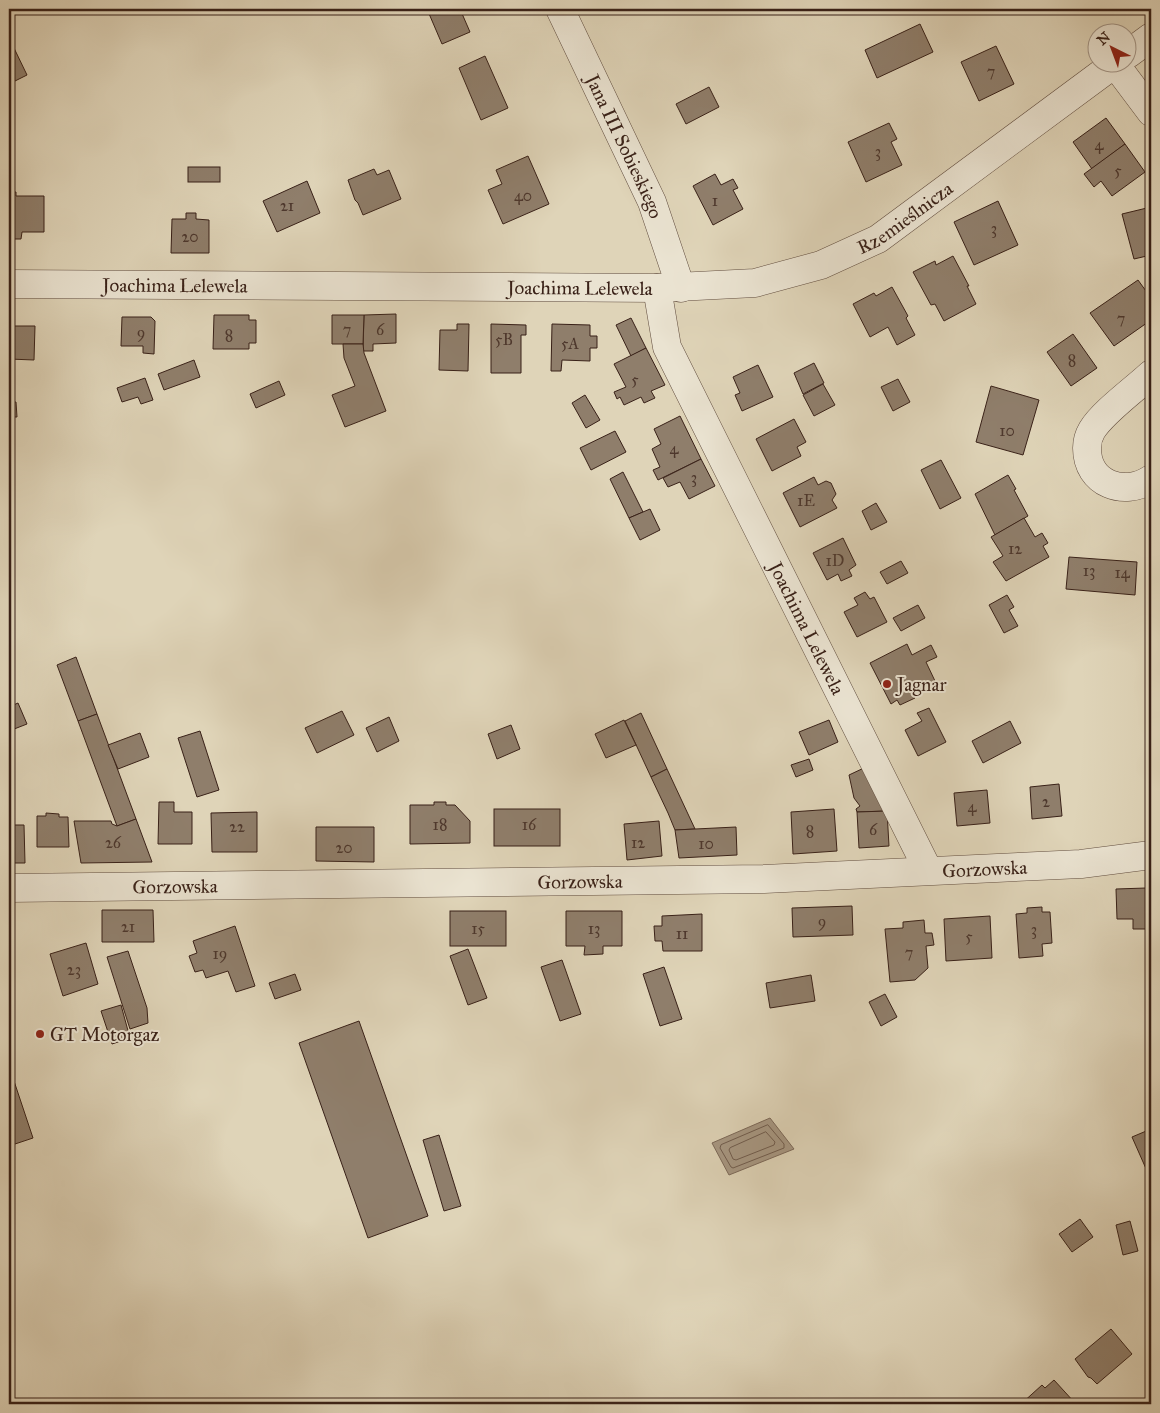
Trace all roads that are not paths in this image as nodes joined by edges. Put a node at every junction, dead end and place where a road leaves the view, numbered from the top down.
1 (560, 9) edge
2 (1151, 36) edge
3 (1138, 46) edge
4 (1104, 72) edge
5 (1127, 72) edge
6 (1151, 112) edge
7 (9, 284) edge
8 (669, 288) junction
9 (1151, 374) edge
10 (1151, 479) edge
11 (1151, 855) edge
12 (928, 870) junction
13 (9, 888) edge

1 - 8 street, Jana III Sobieskiego
2 - 3 street, Rzemieślnicza
4 - 8 street, Rzemieślnicza
5 - 6 street
7 - 8 street, Joachima Lelewela
8 - 12 street, Joachima Lelewela
9 - 10 street
11 - 12 street, Gorzowska
12 - 13 street, Gorzowska

